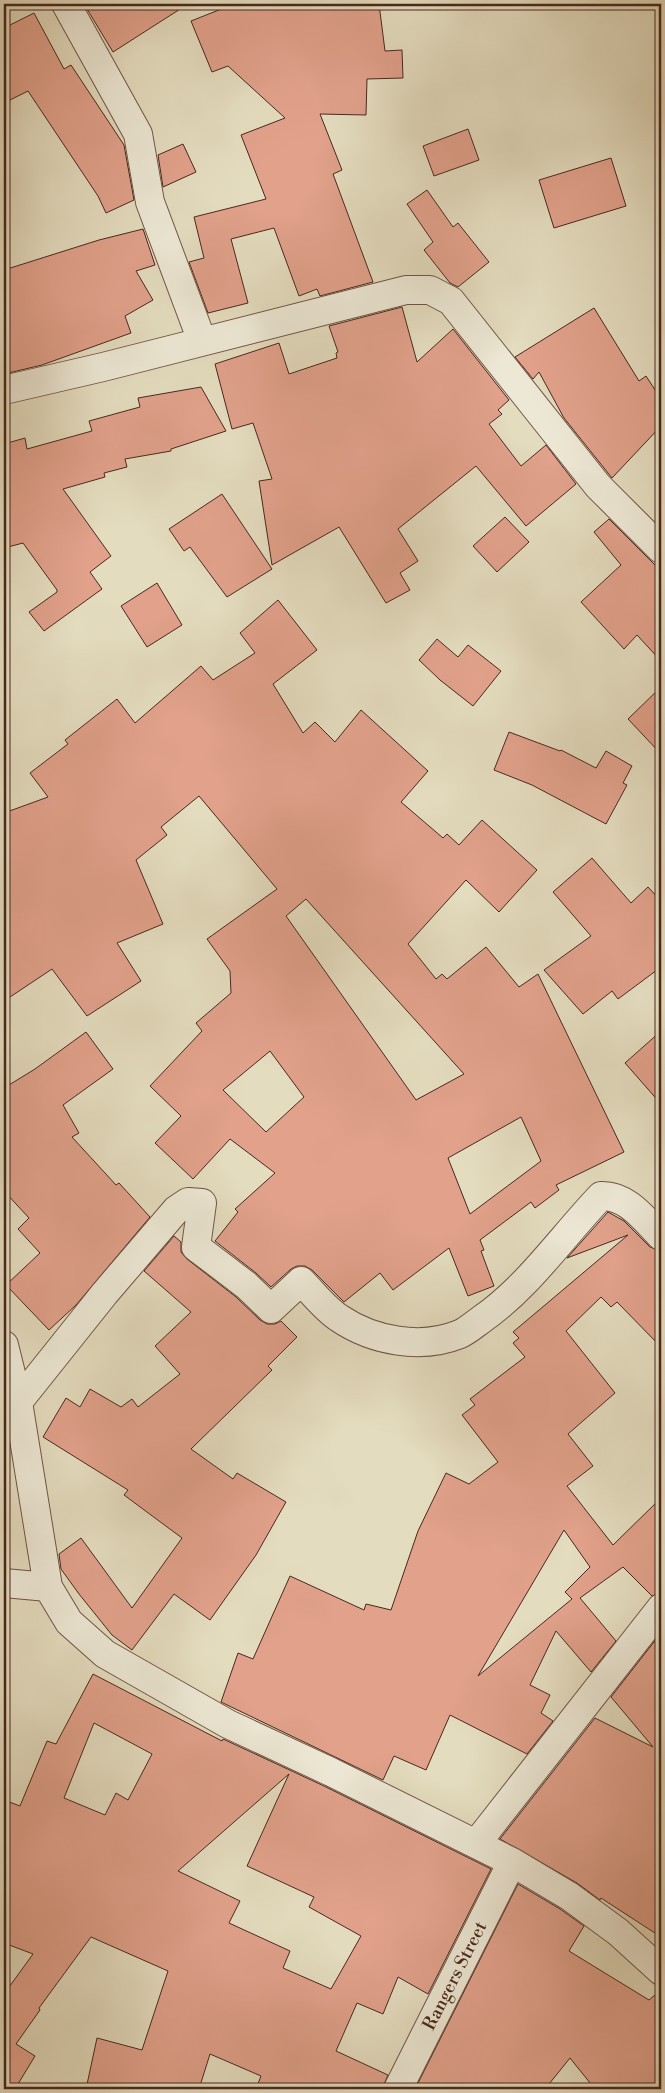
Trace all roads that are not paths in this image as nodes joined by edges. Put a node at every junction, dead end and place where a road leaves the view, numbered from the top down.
1 (66, 4) edge
2 (202, 341) junction
3 (4, 390) edge
4 (661, 549) edge
5 (661, 1236) edge
6 (4, 1345) edge
7 (18, 1402) junction
8 (4, 1583) edge
9 (48, 1587) junction
10 (661, 1608) edge
11 (476, 1844) junction
12 (512, 1862) junction
13 (661, 1971) edge
14 (398, 2089) edge

1 - 2 street
2 - 3 street
2 - 4 street
5 - 7 street
6 - 7 street
7 - 9 street
8 - 9 street
9 - 11 street
10 - 11 street
11 - 12 street
12 - 13 street
12 - 14 street, Rangers Street

